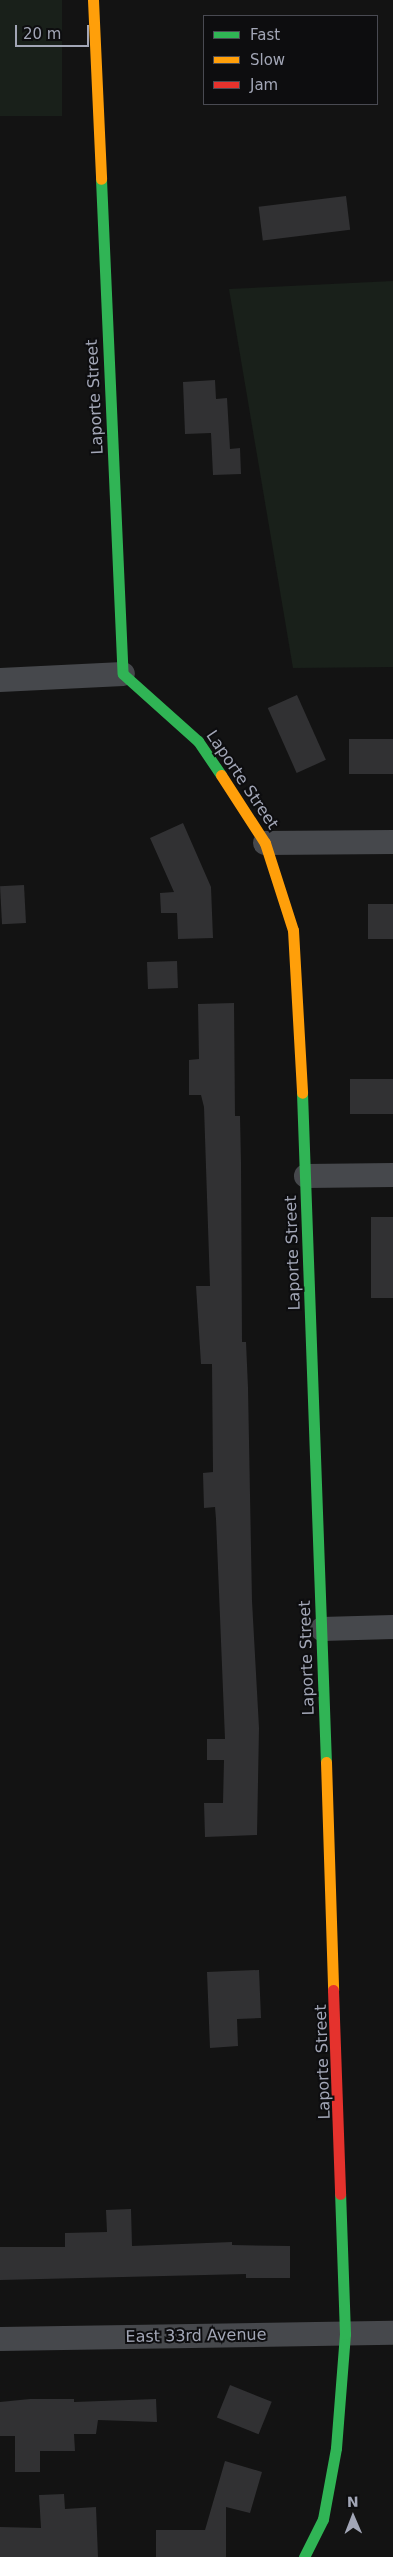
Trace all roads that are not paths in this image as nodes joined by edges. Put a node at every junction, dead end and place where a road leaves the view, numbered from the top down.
1 (93, 0) edge
2 (123, 674) junction
3 (0, 680) edge
4 (393, 842) edge
5 (266, 843) junction
6 (393, 1175) edge
7 (306, 1176) junction
8 (393, 1627) edge
9 (322, 1629) junction
10 (345, 2334) junction
11 (393, 2334) edge
12 (0, 2339) edge
13 (304, 2557) edge

1 - 2 street, Laporte Street
2 - 3 street
2 - 5 street, Laporte Street
4 - 5 street
5 - 7 street, Laporte Street
6 - 7 street
7 - 9 street, Laporte Street
8 - 9 street
9 - 10 street, Laporte Street
10 - 11 street, East 33rd Avenue
10 - 12 street, East 33rd Avenue
10 - 13 street, Laporte Street

